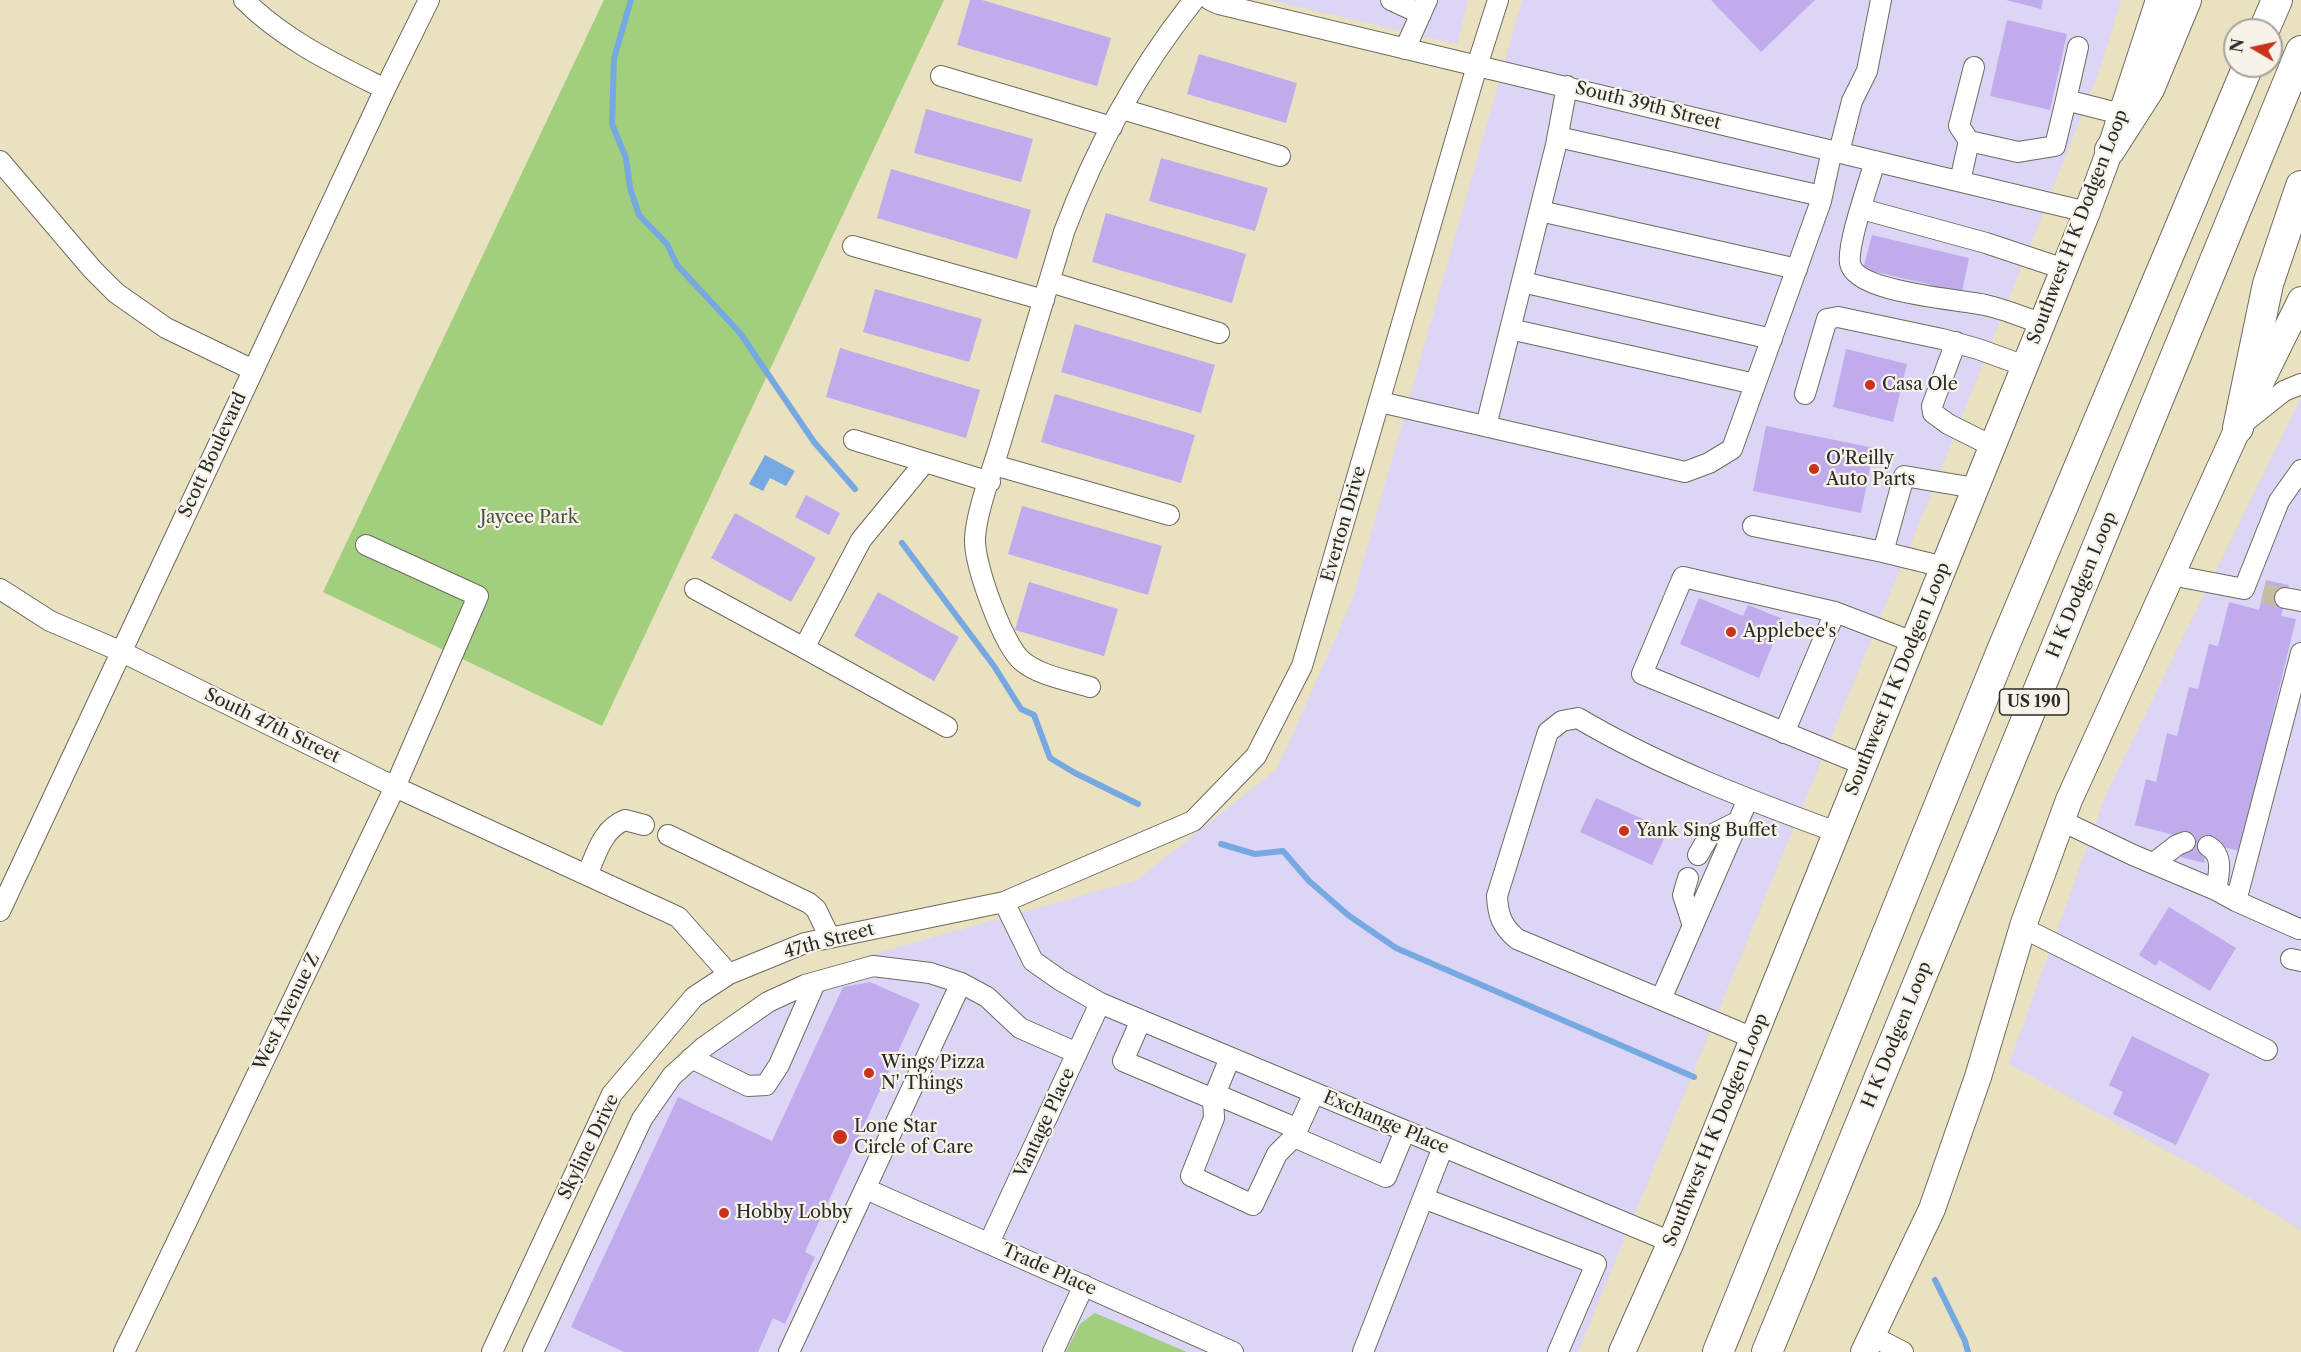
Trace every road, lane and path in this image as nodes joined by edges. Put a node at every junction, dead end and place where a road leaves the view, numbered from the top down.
1 (244, 0) edge
2 (429, 0) edge
3 (1194, 0) edge
4 (1210, 0) edge
5 (1391, 0) edge
6 (1498, 0) edge
7 (1881, 0) edge
8 (2159, 0) edge
9 (2186, 0) edge
10 (2277, 0) edge
11 (1424, 7) edge
12 (2269, 18) edge
13 (2078, 47) dead end
14 (1405, 49) junction
15 (2301, 51) edge
16 (1477, 66) junction
17 (1974, 67) dead end
18 (940, 76) dead end
19 (2243, 78) edge
20 (1567, 86) junction
21 (385, 89) junction
22 (2066, 100) junction
23 (1122, 109) junction
24 (2121, 114) junction
25 (1112, 127) junction
26 (1558, 137) junction
27 (1969, 141) junction
28 (2110, 150) junction
29 (1836, 151) junction
30 (1280, 156) dead end
31 (0, 161) edge
32 (1875, 161) junction
33 (1960, 181) junction
34 (2301, 186) edge
35 (1822, 196) junction
36 (1862, 209) junction
37 (1540, 211) junction
38 (2087, 212) junction
39 (853, 246) dead end
40 (1797, 269) junction
41 (2064, 269) junction
42 (1522, 282) junction
43 (1047, 291) junction
44 (2301, 300) edge
45 (2042, 324) junction
46 (1510, 329) junction
47 (1219, 333) dead end
48 (1772, 339) junction
49 (1956, 342) junction
50 (2025, 366) junction
51 (253, 370) junction
52 (1755, 384) junction
53 (2301, 384) edge
54 (1805, 394) dead end
55 (1380, 402) junction
56 (1486, 426) junction
57 (2238, 428) junction
58 (854, 440) dead end
59 (1992, 446) junction
60 (925, 462) junction
61 (2301, 470) edge
62 (992, 473) junction
63 (1975, 488) junction
64 (1169, 515) dead end
65 (1753, 526) dead end
66 (366, 545) dead end
67 (1883, 552) junction
68 (1944, 567) junction
69 (2172, 575) junction
70 (0, 589) edge
71 (695, 589) dead end
72 (1835, 612) junction
73 (1913, 642) junction
74 (804, 648) junction
75 (120, 651) junction
76 (2301, 653) edge
77 (1090, 687) dead end
78 (947, 727) dead end
79 (1784, 733) junction
80 (1864, 765) junction
81 (395, 787) junction
82 (1748, 799) junction
83 (1738, 821) junction
84 (2062, 821) junction
85 (644, 825) dead end
86 (1836, 832) junction
87 (668, 836) dead end
88 (2185, 842) dead end
89 (2208, 846) dead end
90 (1698, 855) dead end
91 (2154, 863) junction
92 (587, 875) junction
93 (1688, 878) dead end
94 (2216, 890) junction
95 (2236, 901) junction
96 (1004, 902) junction
97 (0, 911) edge
98 (1693, 926) junction
99 (2023, 928) junction
100 (2299, 929) dead end
101 (830, 938) junction
102 (729, 974) junction
103 (814, 982) junction
104 (961, 983) junction
105 (1661, 999) junction
106 (1100, 1003) junction
107 (1141, 1020) junction
108 (1753, 1038) junction
109 (2267, 1050) dead end
110 (1077, 1053) junction
111 (691, 1058) junction
112 (1230, 1058) junction
113 (1314, 1093) junction
114 (1214, 1096) junction
115 (1405, 1131) junction
116 (1296, 1133) junction
117 (1443, 1147) junction
118 (866, 1189) junction
119 (1424, 1198) junction
120 (1671, 1242) junction
121 (989, 1243) junction
122 (1084, 1285) junction
123 (1868, 1344) edge
124 (124, 1352) edge
125 (492, 1352) edge
126 (532, 1352) edge
127 (789, 1352) edge
128 (1053, 1352) edge
129 (1233, 1352) edge
130 (1363, 1352) edge
131 (1558, 1352) edge
132 (1622, 1352) edge
133 (1718, 1352) edge
134 (1767, 1352) edge
135 (1902, 1352) edge

1 - 21 street
2 - 21 street, Scott Boulevard
3 - 23 street
4 - 14 street, South 39th Street
5 - 11 street
6 - 16 street, Everton Drive
7 - 29 street
8 - 24 main road, Southwest H K Dodgen Loop
9 - 28 highway
10 - 12 highway
11 - 14 street
13 - 22 street
14 - 16 street, South 39th Street
15 - 134 highway, H K Dodgen Loop / US 190
16 - 20 street, South 39th Street
16 - 55 street, Everton Drive
17 - 27 street
18 - 25 street
19 - 133 highway, US 190
20 - 26 street
20 - 29 street, South 39th Street
21 - 51 street, Scott Boulevard
22 - 24 street
22 - 27 street
23 - 25 street
23 - 30 street
24 - 28 main road, Southwest H K Dodgen Loop
25 - 43 street
26 - 35 street
26 - 37 street
27 - 33 street
28 - 38 main road, Southwest H K Dodgen Loop
29 - 32 street, South 39th Street
29 - 35 street
31 - 51 street
32 - 33 street, South 39th Street
32 - 36 street
33 - 38 street, South 39th Street
34 - 57 highway
35 - 40 street
36 - 41 street
36 - 45 street
37 - 40 street
37 - 42 street
38 - 41 main road, Southwest H K Dodgen Loop
39 - 43 street
40 - 48 street
41 - 45 main road, Southwest H K Dodgen Loop
42 - 46 street
42 - 48 street
43 - 47 street
43 - 62 street
44 - 57 main road
45 - 50 main road, Southwest H K Dodgen Loop
46 - 52 street
46 - 56 street
48 - 52 street
49 - 50 street
49 - 54 street
49 - 59 street
50 - 59 main road, Southwest H K Dodgen Loop
51 - 75 street, Scott Boulevard
52 - 56 street
53 - 57 street
55 - 56 street
55 - 96 street, Everton Drive
57 - 69 main road
58 - 60 street
59 - 63 main road, Southwest H K Dodgen Loop
60 - 62 street
60 - 74 street
61 - 69 street
62 - 64 street
62 - 77 street
63 - 67 street
63 - 68 main road, Southwest H K Dodgen Loop
65 - 67 street
66 - 81 street, West Avenue Z
67 - 68 street
68 - 73 main road, Southwest H K Dodgen Loop
69 - 84 main road
70 - 75 street, South 47th Street
71 - 74 street
72 - 73 street
72 - 79 street
72 - 79 street
73 - 80 main road, Southwest H K Dodgen Loop
74 - 78 street
75 - 81 street, South 47th Street
75 - 97 street, Scott Boulevard
76 - 95 street
79 - 80 street
80 - 86 main road, Southwest H K Dodgen Loop
81 - 92 street, South 47th Street
81 - 124 street, West Avenue Z
82 - 83 street
82 - 86 street
82 - 105 street
83 - 90 street
83 - 98 street
84 - 91 street
84 - 99 main road
85 - 92 street
86 - 108 main road, Southwest H K Dodgen Loop
87 - 101 street
88 - 91 street
89 - 94 street
91 - 94 street
92 - 102 street
93 - 98 street
94 - 95 street
95 - 100 street
96 - 101 street, 47th Street
96 - 106 street
98 - 105 street
99 - 109 street
99 - 123 main road
101 - 102 street, 47th Street
102 - 125 street, Skyline Drive
103 - 104 street
103 - 111 street
103 - 111 street
104 - 110 street
104 - 118 street
105 - 108 street
106 - 107 street, Exchange Place
106 - 110 street, Vantage Place
107 - 112 street, Exchange Place
107 - 114 street
108 - 120 main road, Southwest H K Dodgen Loop
110 - 121 street, Vantage Place
111 - 126 street
112 - 113 street, Exchange Place
112 - 114 street
113 - 115 street, Exchange Place
113 - 116 street
114 - 116 street
114 - 116 street
115 - 116 street
115 - 117 street, Exchange Place
117 - 119 street
117 - 120 street, Exchange Place
118 - 121 street, Trade Place
118 - 127 street
119 - 130 street
119 - 131 street
120 - 132 main road, Southwest H K Dodgen Loop
121 - 122 street, Trade Place
122 - 128 street
122 - 129 street, Trade Place
123 - 135 street

